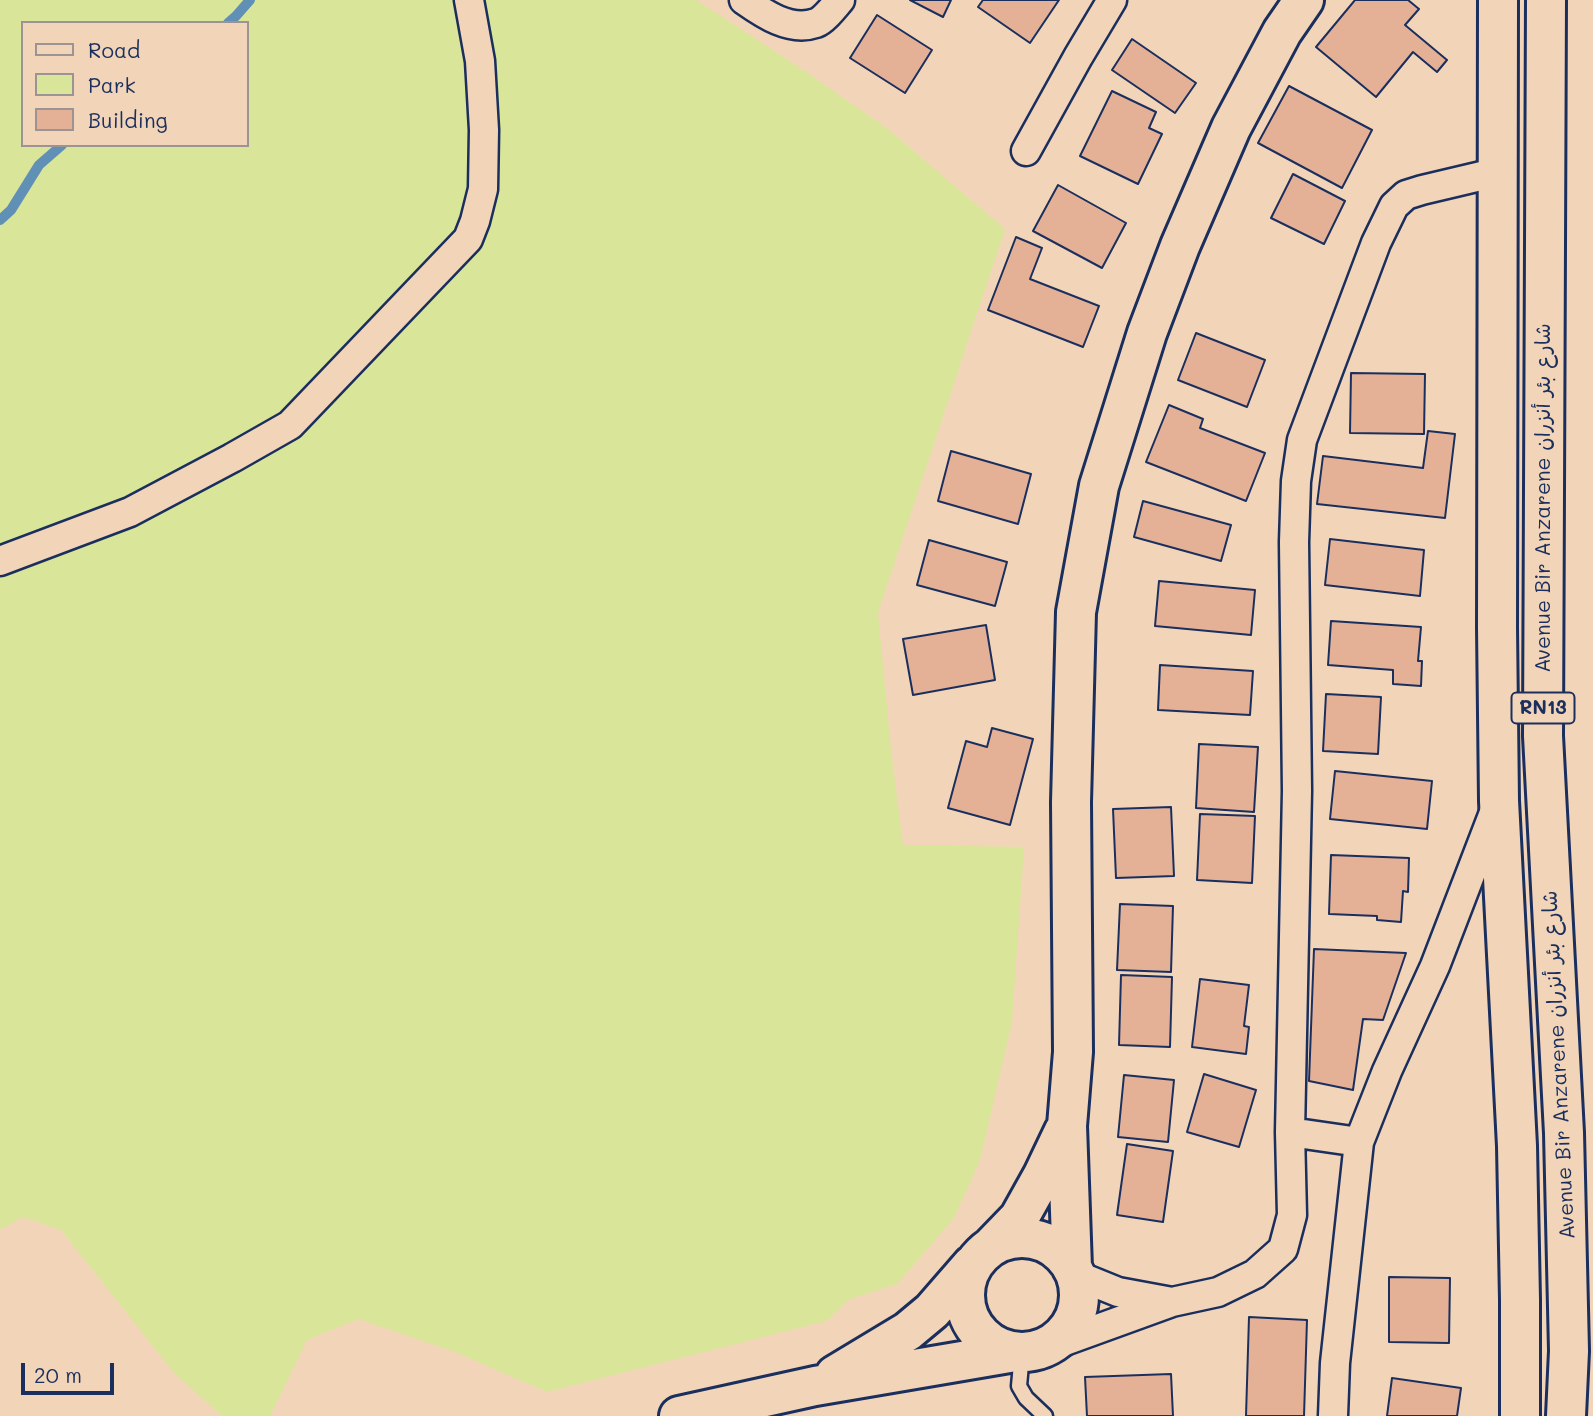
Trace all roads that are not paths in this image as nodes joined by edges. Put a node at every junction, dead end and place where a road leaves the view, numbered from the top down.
1 (469, 0) edge
2 (744, 0) edge
3 (840, 0) edge
4 (1112, 0) edge
5 (1304, 0) edge
6 (1498, 0) edge
7 (1546, 0) edge
8 (1026, 151) dead end
9 (1498, 172) junction
10 (0, 561) edge
11 (1499, 801) junction
12 (1067, 1125) junction
13 (1290, 1132) junction
14 (1359, 1142) junction
15 (984, 1254) junction
16 (1074, 1271) junction
17 (1172, 1303) junction
18 (1028, 1351) junction
19 (815, 1386) junction
20 (679, 1416) edge
21 (1045, 1416) edge
22 (1333, 1416) edge
23 (1520, 1416) edge
24 (1566, 1416) edge

1 - 10 street
2 - 3 street
4 - 8 street
5 - 12 main road
6 - 9 main road, RN13
7 - 24 main road, Avenue Bir Anzarene شارع بئر أنزران / RN13
9 - 11 main road, RN13
9 - 13 street
11 - 14 street
11 - 23 main road, RN13
12 - 15 main road
12 - 16 main road
13 - 14 street
13 - 17 street
14 - 22 street
15 - 16 main road
15 - 18 main road
15 - 19 main road
16 - 17 street
16 - 18 main road
17 - 18 street
18 - 19 main road
18 - 21 lane
19 - 20 main road

